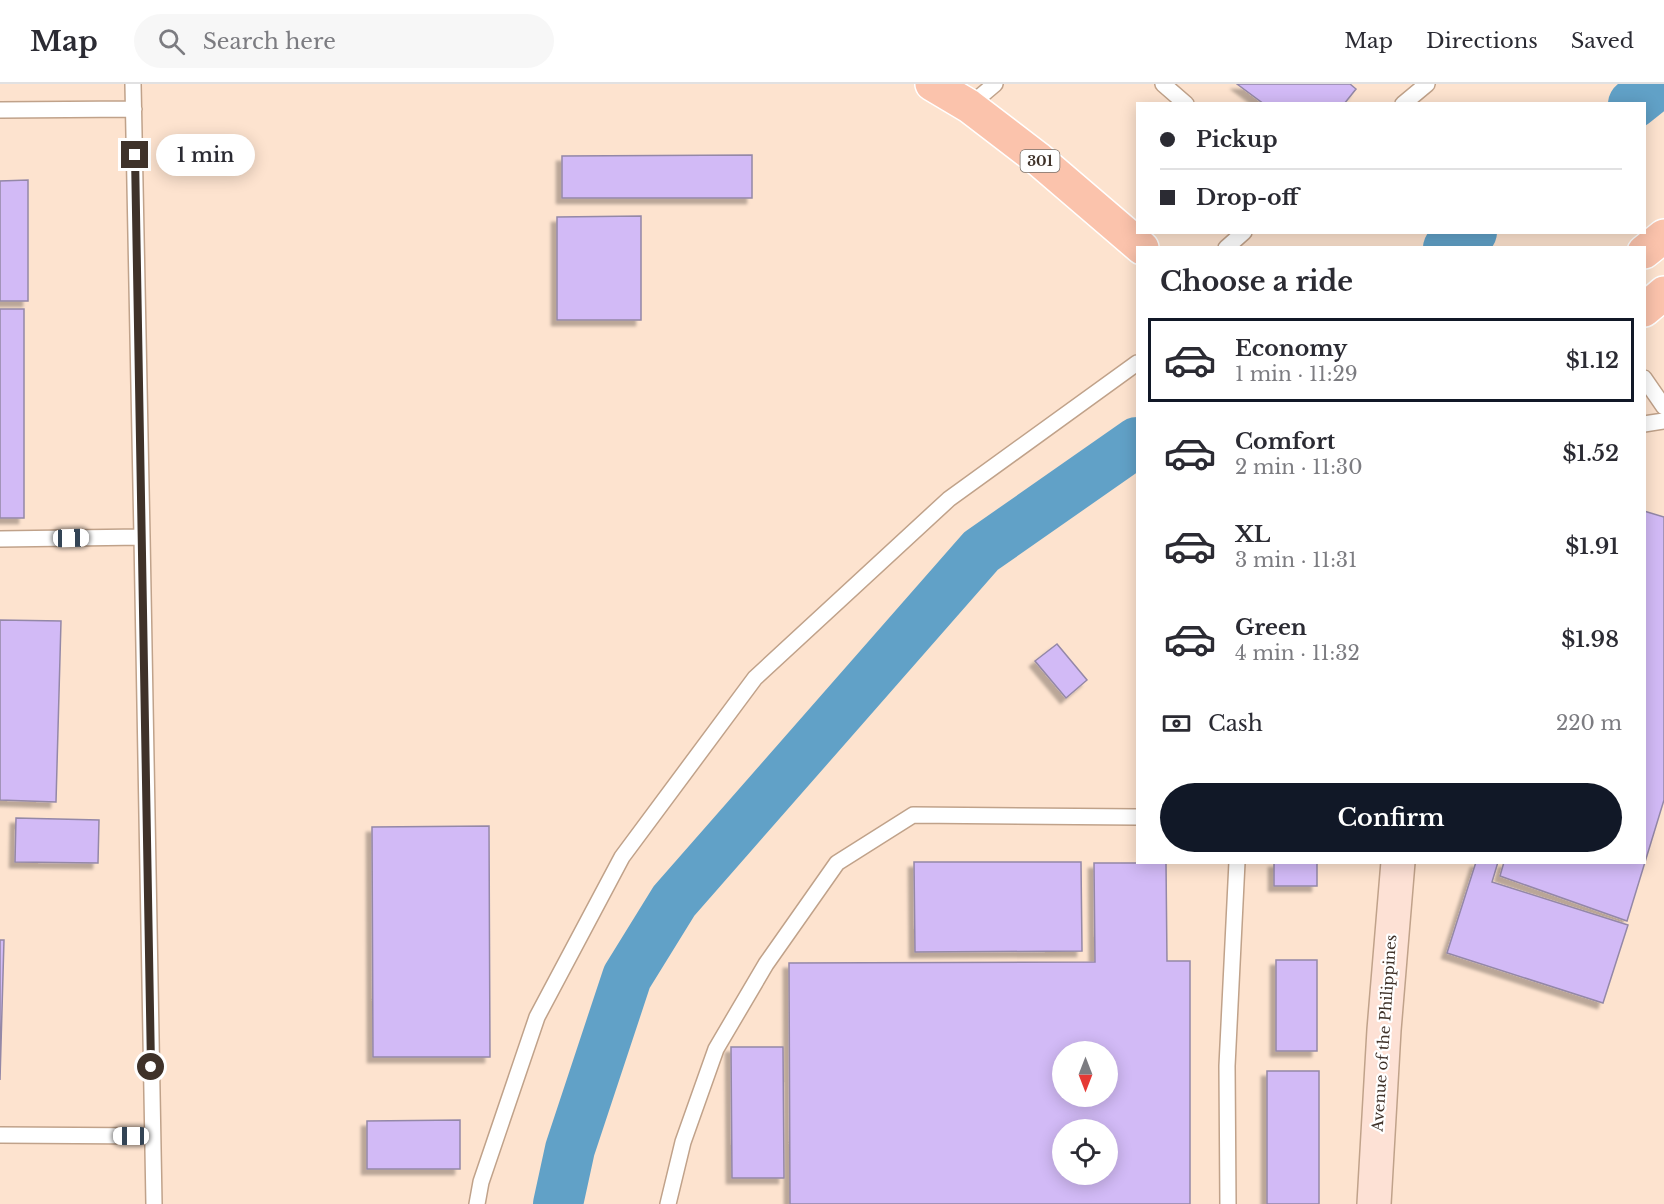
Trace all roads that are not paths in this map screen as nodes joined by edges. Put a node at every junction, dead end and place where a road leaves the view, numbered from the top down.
1 (133, 84) edge
2 (932, 84) edge
3 (995, 84) edge
4 (1163, 84) edge
5 (1427, 84) edge
6 (1184, 102) edge
7 (1405, 102) edge
8 (969, 106) junction
9 (134, 109) junction
10 (0, 110) edge
11 (1243, 234) edge
12 (1664, 236) edge
13 (1140, 246) edge
14 (1228, 246) edge
15 (1646, 250) edge
16 (1664, 293) edge
17 (1646, 308) edge
18 (1136, 364) edge
19 (1646, 381) edge
20 (1664, 406) edge
21 (1664, 421) edge
22 (1646, 424) edge
23 (142, 537) junction
24 (0, 539) edge
25 (1136, 817) edge
26 (1237, 864) edge
27 (1398, 864) edge
28 (0, 1135) edge
29 (153, 1136) junction
30 (154, 1204) edge
31 (477, 1204) edge
32 (668, 1204) edge
33 (1228, 1204) edge
34 (1374, 1204) edge

1 - 9 lane
2 - 8 main road, 301
3 - 8 lane
4 - 6 lane
5 - 7 lane
8 - 13 main road, 301
9 - 10 lane
9 - 23 lane
11 - 14 lane
12 - 15 main road
16 - 17 main road
18 - 31 lane
19 - 20 lane
21 - 22 lane
23 - 24 lane
23 - 29 lane
25 - 32 lane
26 - 33 lane
27 - 34 main road, Avenue of the Philippines
28 - 29 lane
29 - 30 lane

